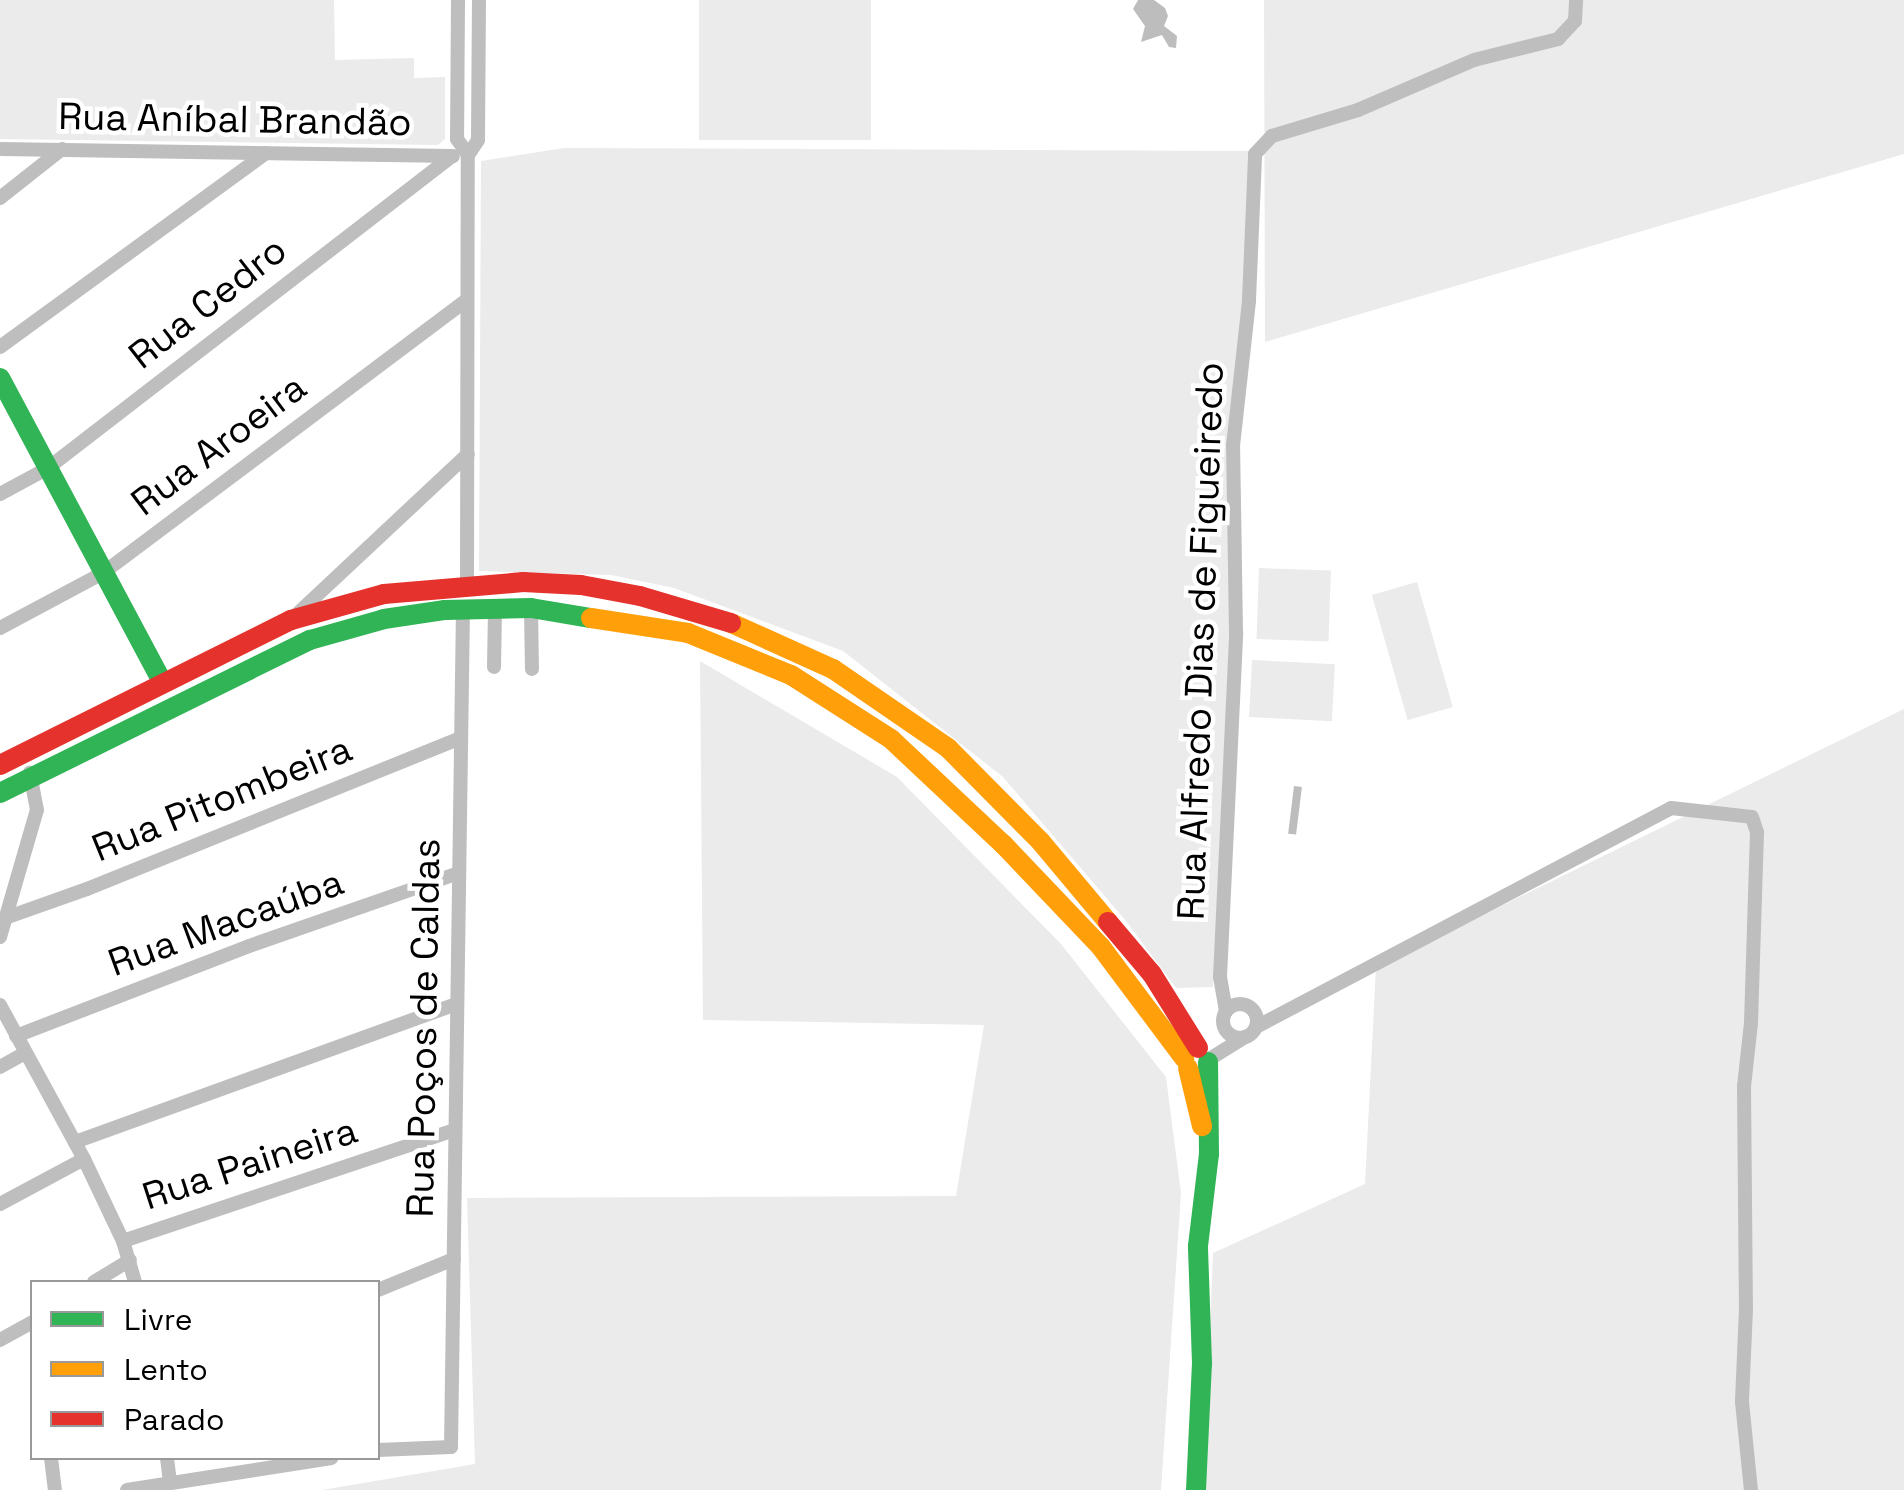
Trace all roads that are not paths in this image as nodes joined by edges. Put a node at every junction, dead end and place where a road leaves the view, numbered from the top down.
1 (458, 0) edge
2 (479, 0) edge
3 (1576, 0) edge
4 (0, 149) edge
5 (62, 149) junction
6 (267, 153) junction
7 (468, 154) junction
8 (452, 156) junction
9 (0, 198) edge
10 (467, 300) junction
11 (0, 347) edge
12 (0, 378) edge
13 (468, 454) junction
14 (48, 468) junction
15 (0, 494) edge
16 (103, 573) junction
17 (467, 584) junction
18 (592, 588) junction
19 (616, 592) junction
20 (495, 608) junction
21 (531, 608) junction
22 (463, 610) junction
23 (588, 614) junction
24 (610, 618) junction
25 (291, 620) junction
26 (0, 628) edge
27 (494, 667) dead end
28 (532, 669) dead end
29 (162, 681) junction
30 (458, 739) junction
31 (20, 754) junction
32 (0, 766) edge
33 (32, 776) junction
34 (0, 794) edge
35 (459, 874) junction
36 (8, 917) junction
37 (0, 938) edge
38 (0, 1004) edge
39 (458, 1004) junction
40 (1225, 1018) junction
41 (1252, 1032) junction
42 (16, 1036) junction
43 (25, 1054) junction
44 (1198, 1058) junction
45 (0, 1067) edge
46 (456, 1130) junction
47 (75, 1142) junction
48 (84, 1159) junction
49 (0, 1204) edge
50 (123, 1240) junction
51 (454, 1258) junction
52 (130, 1260) junction
53 (97, 1280) edge
54 (135, 1280) edge
55 (380, 1289) edge
56 (30, 1323) edge
57 (0, 1340) edge
58 (380, 1450) edge
59 (51, 1460) edge
60 (167, 1460) edge
61 (318, 1460) edge
62 (170, 1482) junction
63 (55, 1490) edge
64 (127, 1490) edge
65 (1196, 1490) edge
66 (1751, 1490) edge

1 - 7 street
2 - 7 street
3 - 40 street, Rua Alfredo Dias de Figueiredo
4 - 5 street, Rua Aníbal Brandão
5 - 6 street, Rua Aníbal Brandão
5 - 9 street
6 - 8 street, Rua Aníbal Brandão
6 - 11 street
7 - 8 street, Rua Aníbal Brandão
7 - 10 street
8 - 14 street, Rua Cedro
10 - 13 street
10 - 16 street, Rua Aroeira
12 - 14 main road
13 - 17 street
13 - 25 street
14 - 15 street, Rua Cedro
14 - 16 main road
16 - 26 street, Rua Aroeira
16 - 29 main road
17 - 18 main road
17 - 25 main road
18 - 19 main road
18 - 23 main road
19 - 24 main road
19 - 44 main road
20 - 21 main road
20 - 22 main road
20 - 27 street
21 - 23 main road
21 - 28 street
22 - 30 street, Rua Poços de Caldas
22 - 33 main road
23 - 24 main road
24 - 44 main road
25 - 29 main road
29 - 31 main road
30 - 35 street, Rua Poços de Caldas
30 - 36 street, Rua Pitombeira
31 - 32 main road
31 - 33 street
33 - 34 main road
33 - 36 street
35 - 39 street, Rua Poços de Caldas
35 - 42 street, Rua Macaúba
36 - 37 street
38 - 42 street
39 - 46 street, Rua Poços de Caldas
39 - 47 street
40 - 41 street
40 - 41 street
40 - 44 street
41 - 44 street
41 - 66 street
42 - 43 street
43 - 45 street
43 - 47 street
44 - 65 main road
46 - 50 street, Rua Paineira
46 - 51 street, Rua Poços de Caldas
47 - 48 street
48 - 49 street
48 - 50 street
50 - 52 street
51 - 55 street
51 - 58 street, Rua Poços de Caldas
52 - 53 street, Rua Paineira
52 - 54 street
56 - 57 street
59 - 63 street
60 - 62 street
61 - 62 street
62 - 64 street

